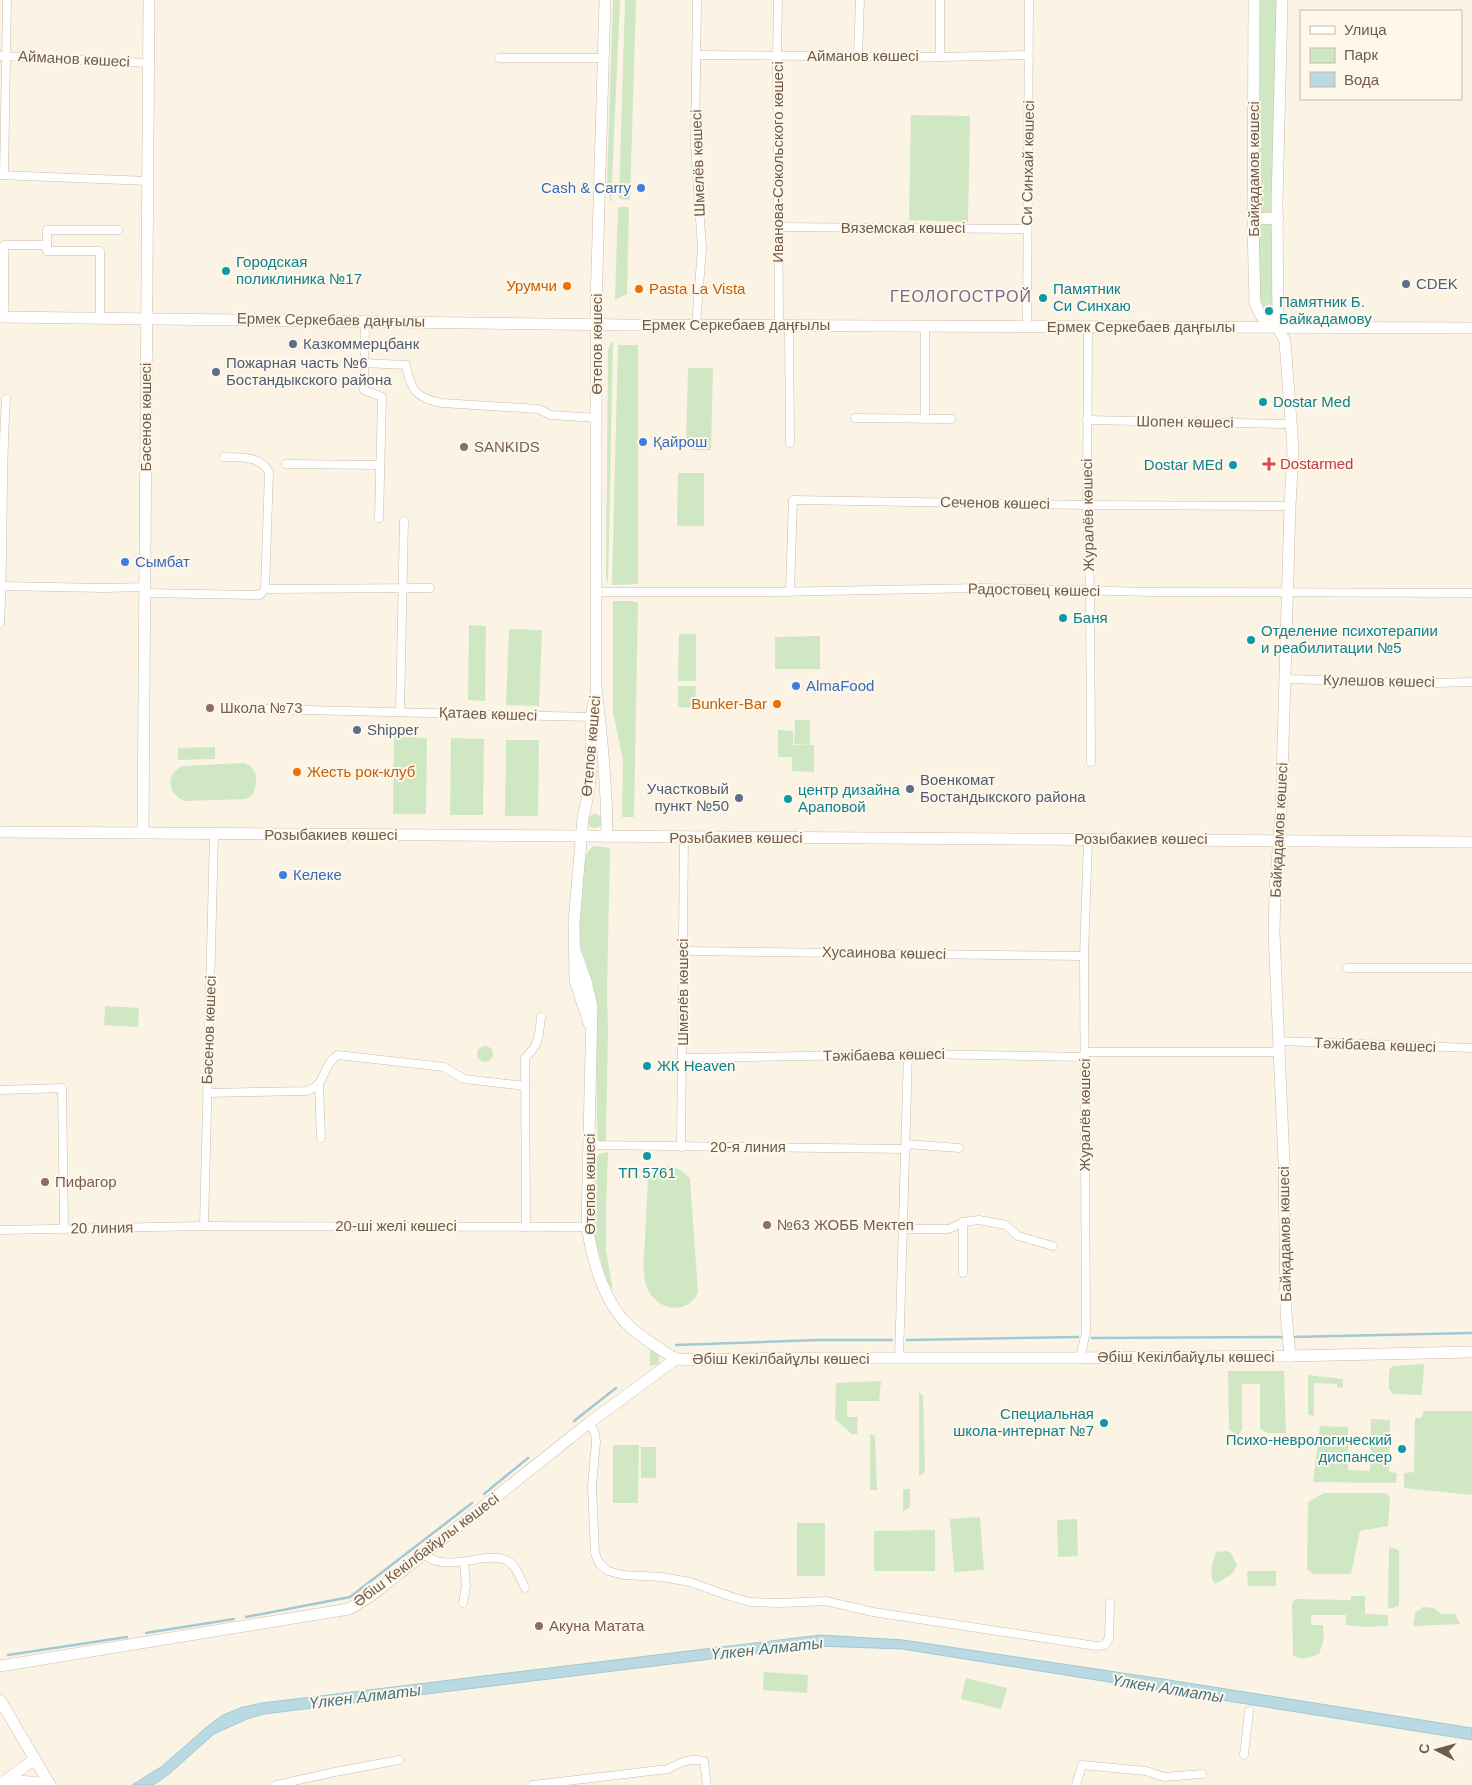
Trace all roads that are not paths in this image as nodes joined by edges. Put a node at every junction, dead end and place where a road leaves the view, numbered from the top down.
1 (7, 0) edge
2 (149, 0) edge
3 (605, 0) edge
4 (696, 0) edge
5 (778, 0) edge
6 (860, 0) edge
7 (940, 0) edge
8 (1029, 0) edge
9 (1254, 0) edge
10 (1282, 0) edge
11 (697, 55) junction
12 (777, 55) junction
13 (1029, 55) junction
14 (3, 56) edge
15 (858, 56) junction
16 (940, 56) junction
17 (498, 58) dead end
18 (603, 58) junction
19 (149, 62) junction
20 (2, 175) edge
21 (148, 181) junction
22 (1278, 218) junction
23 (1253, 219) junction
24 (778, 227) junction
25 (1027, 228) junction
26 (118, 230) dead end
27 (47, 245) junction
28 (2, 316) edge
29 (100, 317) junction
30 (147, 318) junction
31 (365, 320) junction
32 (596, 324) junction
33 (696, 325) junction
34 (784, 325) junction
35 (925, 326) junction
36 (1027, 326) junction
37 (1088, 327) junction
38 (1278, 328) junction
39 (1472, 328) edge
40 (364, 363) junction
41 (6, 399) dead end
42 (596, 418) junction
43 (855, 418) dead end
44 (925, 419) junction
45 (951, 420) dead end
46 (1087, 420) junction
47 (1283, 424) dead end
48 (790, 443) dead end
49 (224, 457) dead end
50 (286, 464) dead end
51 (380, 464) junction
52 (1087, 504) junction
53 (1290, 506) junction
54 (379, 518) dead end
55 (404, 521) dead end
56 (1, 586) edge
57 (402, 588) junction
58 (430, 588) dead end
59 (265, 589) junction
60 (145, 590) junction
61 (1090, 591) junction
62 (597, 592) junction
63 (790, 592) junction
64 (1288, 593) junction
65 (1472, 594) edge
66 (0, 623) edge
67 (1285, 679) junction
68 (1472, 682) edge
69 (596, 688) junction
70 (266, 710) dead end
71 (400, 712) junction
72 (591, 717) junction
73 (1091, 762) dead end
74 (0, 832) edge
75 (143, 834) junction
76 (214, 834) junction
77 (581, 837) junction
78 (607, 837) junction
79 (684, 838) junction
80 (1088, 839) junction
81 (1278, 841) junction
82 (1472, 842) edge
83 (683, 951) junction
84 (1084, 956) junction
85 (1348, 968) dead end
86 (1472, 968) edge
87 (541, 1018) dead end
88 (1279, 1046) junction
89 (1472, 1048) edge
90 (908, 1054) junction
91 (1085, 1054) junction
92 (682, 1058) junction
93 (319, 1085) junction
94 (525, 1086) junction
95 (0, 1090) edge
96 (207, 1093) junction
97 (321, 1138) dead end
98 (589, 1145) junction
99 (906, 1146) junction
100 (681, 1147) junction
101 (959, 1148) dead end
102 (964, 1222) junction
103 (204, 1226) junction
104 (526, 1227) junction
105 (588, 1227) junction
106 (64, 1228) junction
107 (903, 1229) junction
108 (0, 1230) edge
109 (1053, 1246) dead end
110 (963, 1273) dead end
111 (1472, 1352) edge
112 (1290, 1356) junction
113 (899, 1358) junction
114 (1080, 1358) junction
115 (676, 1359) junction
116 (589, 1423) junction
117 (424, 1554) junction
118 (464, 1562) junction
119 (525, 1588) dead end
120 (462, 1603) dead end
121 (1110, 1603) dead end
122 (0, 1666) edge
123 (0, 1700) edge
124 (1249, 1711) dead end
125 (1244, 1755) dead end
126 (35, 1759) junction
127 (399, 1760) dead end
128 (1202, 1774) dead end
129 (3, 1782) edge
130 (50, 1785) edge
131 (276, 1785) edge
132 (533, 1785) edge
133 (706, 1785) edge
134 (1076, 1785) edge

1 - 14 street
2 - 19 street, Бәсенов көшесі
3 - 18 street, Өтепов көшесі
4 - 11 street, Шмелёв көшесі
5 - 12 street, Иванова-Сокольского көшесі
6 - 15 street
7 - 16 street
8 - 13 street, Си Синхай көшесі
9 - 23 street, Байқадамов көшесі
10 - 22 street, Байқадамов көшесі
11 - 12 street, Айманов көшесі
11 - 33 street, Шмелёв көшесі
12 - 15 street, Айманов көшесі
12 - 24 street, Иванова-Сокольского көшесі
13 - 16 street, Айманов көшесі
13 - 25 street, Си Синхай көшесі
14 - 19 street, Айманов көшесі
14 - 20 street
15 - 16 street, Айманов көшесі
17 - 18 street
18 - 32 street, Өтепов көшесі
19 - 21 street, Бәсенов көшесі
20 - 21 street
21 - 30 street, Бәсенов көшесі
22 - 23 street
22 - 38 street, Байқадамов көшесі
23 - 38 street, Байқадамов көшесі
24 - 25 street, Вяземская көшесі
24 - 34 street, Иванова-Сокольского көшесі
25 - 36 street, Си Синхай көшесі
26 - 27 street
27 - 28 street
27 - 29 street
28 - 29 street, Ермек Серкебаев даңғылы
29 - 30 street, Ермек Серкебаев даңғылы
30 - 31 street, Ермек Серкебаев даңғылы
30 - 60 street, Бәсенов көшесі
31 - 32 street, Ермек Серкебаев даңғылы
31 - 40 street
32 - 33 street, Ермек Серкебаев даңғылы
32 - 42 street, Өтепов көшесі
33 - 34 street, Ермек Серкебаев даңғылы
34 - 35 street, Ермек Серкебаев даңғылы
34 - 48 street, Иванова-Сокольского көшесі
35 - 36 street, Ермек Серкебаев даңғылы
35 - 44 street
36 - 37 street, Ермек Серкебаев даңғылы
37 - 38 street, Ермек Серкебаев даңғылы
37 - 46 street, Журалёв көшесі
38 - 39 street, Ермек Серкебаев даңғылы
38 - 53 street, Байқадамов көшесі
40 - 42 street
40 - 51 street
41 - 56 street
42 - 62 street, Өтепов көшесі
43 - 44 street
44 - 45 street
46 - 47 street, Шопен көшесі
46 - 52 street, Журалёв көшесі
49 - 59 street
50 - 51 street
51 - 54 street
52 - 53 street, Сеченов көшесі
52 - 61 street, Журалёв көшесі
52 - 63 street, Сеченов көшесі
53 - 64 street, Байқадамов көшесі
55 - 57 street
56 - 60 street
56 - 66 street
57 - 58 street
57 - 59 street
57 - 71 street
59 - 60 street
60 - 75 street, Бәсенов көшесі
61 - 63 street, Радостовец көшесі
61 - 64 street, Радостовец көшесі
61 - 73 street, Журалёв көшесі
62 - 63 street, Радостовец көшесі
62 - 69 street, Өтепов көшесі
64 - 65 street, Радостовец көшесі
64 - 67 street, Байқадамов көшесі
67 - 68 street, Кулешов көшесі
67 - 81 street, Байқадамов көшесі
69 - 72 street, Өтепов көшесі
69 - 78 street, Өтепов көшесі
70 - 71 street, Қатаев көшесі
71 - 72 street, Қатаев көшесі
72 - 77 street, Өтепов көшесі
74 - 75 street, Розыбакиев көшесі
75 - 76 street, Розыбакиев көшесі
76 - 77 street, Розыбакиев көшесі
76 - 96 street, Бәсенов көшесі
77 - 78 street, Розыбакиев көшесі
77 - 98 street, Өтепов көшесі
78 - 79 street, Розыбакиев көшесі
79 - 80 street, Розыбакиев көшесі
79 - 83 street, Шмелёв көшесі
80 - 81 street, Розыбакиев көшесі
80 - 84 street, Журалёв көшесі
81 - 82 street, Розыбакиев көшесі
81 - 88 street, Байқадамов көшесі
83 - 84 street, Хусаинова көшесі
83 - 92 street, Шмелёв көшесі
84 - 91 street, Журалёв көшесі
85 - 86 street
87 - 94 street
88 - 89 street, Тәжібаева көшесі
88 - 91 street, Тәжібаева көшесі
88 - 112 street, Байқадамов көшесі
90 - 91 street, Тәжібаева көшесі
90 - 92 street, Тәжібаева көшесі
90 - 99 street
91 - 114 street, Журалёв көшесі
92 - 100 street, Шмелёв көшесі
93 - 94 street
93 - 96 street
93 - 97 street
94 - 104 street
95 - 106 street
96 - 103 street, Бәсенов көшесі
98 - 100 street, 20-я линия
98 - 105 street, Өтепов көшесі
99 - 100 street, 20-я линия
99 - 101 street, 20-я линия
99 - 107 street
102 - 107 street
102 - 109 street
102 - 110 street
103 - 104 street, 20-ші желі көшесі
103 - 106 street, 20 линия
104 - 105 street, 20-ші желі көшесі
105 - 115 street, Өтепов көшесі
106 - 108 street, 20 линия
107 - 113 street
111 - 112 street, Әбіш Кекілбайұлы көшесі
112 - 114 street, Әбіш Кекілбайұлы көшесі
113 - 114 street, Әбіш Кекілбайұлы көшесі
113 - 115 street, Әбіш Кекілбайұлы көшесі
115 - 116 street, Әбіш Кекілбайұлы көшесі
116 - 117 street, Әбіш Кекілбайұлы көшесі
116 - 121 street
117 - 118 street
117 - 122 street, Әбіш Кекілбайұлы көшесі
118 - 119 street
118 - 120 street
123 - 126 street
124 - 125 street
126 - 129 street
126 - 130 street
127 - 131 street
128 - 134 street
129 - 130 street
132 - 133 street

